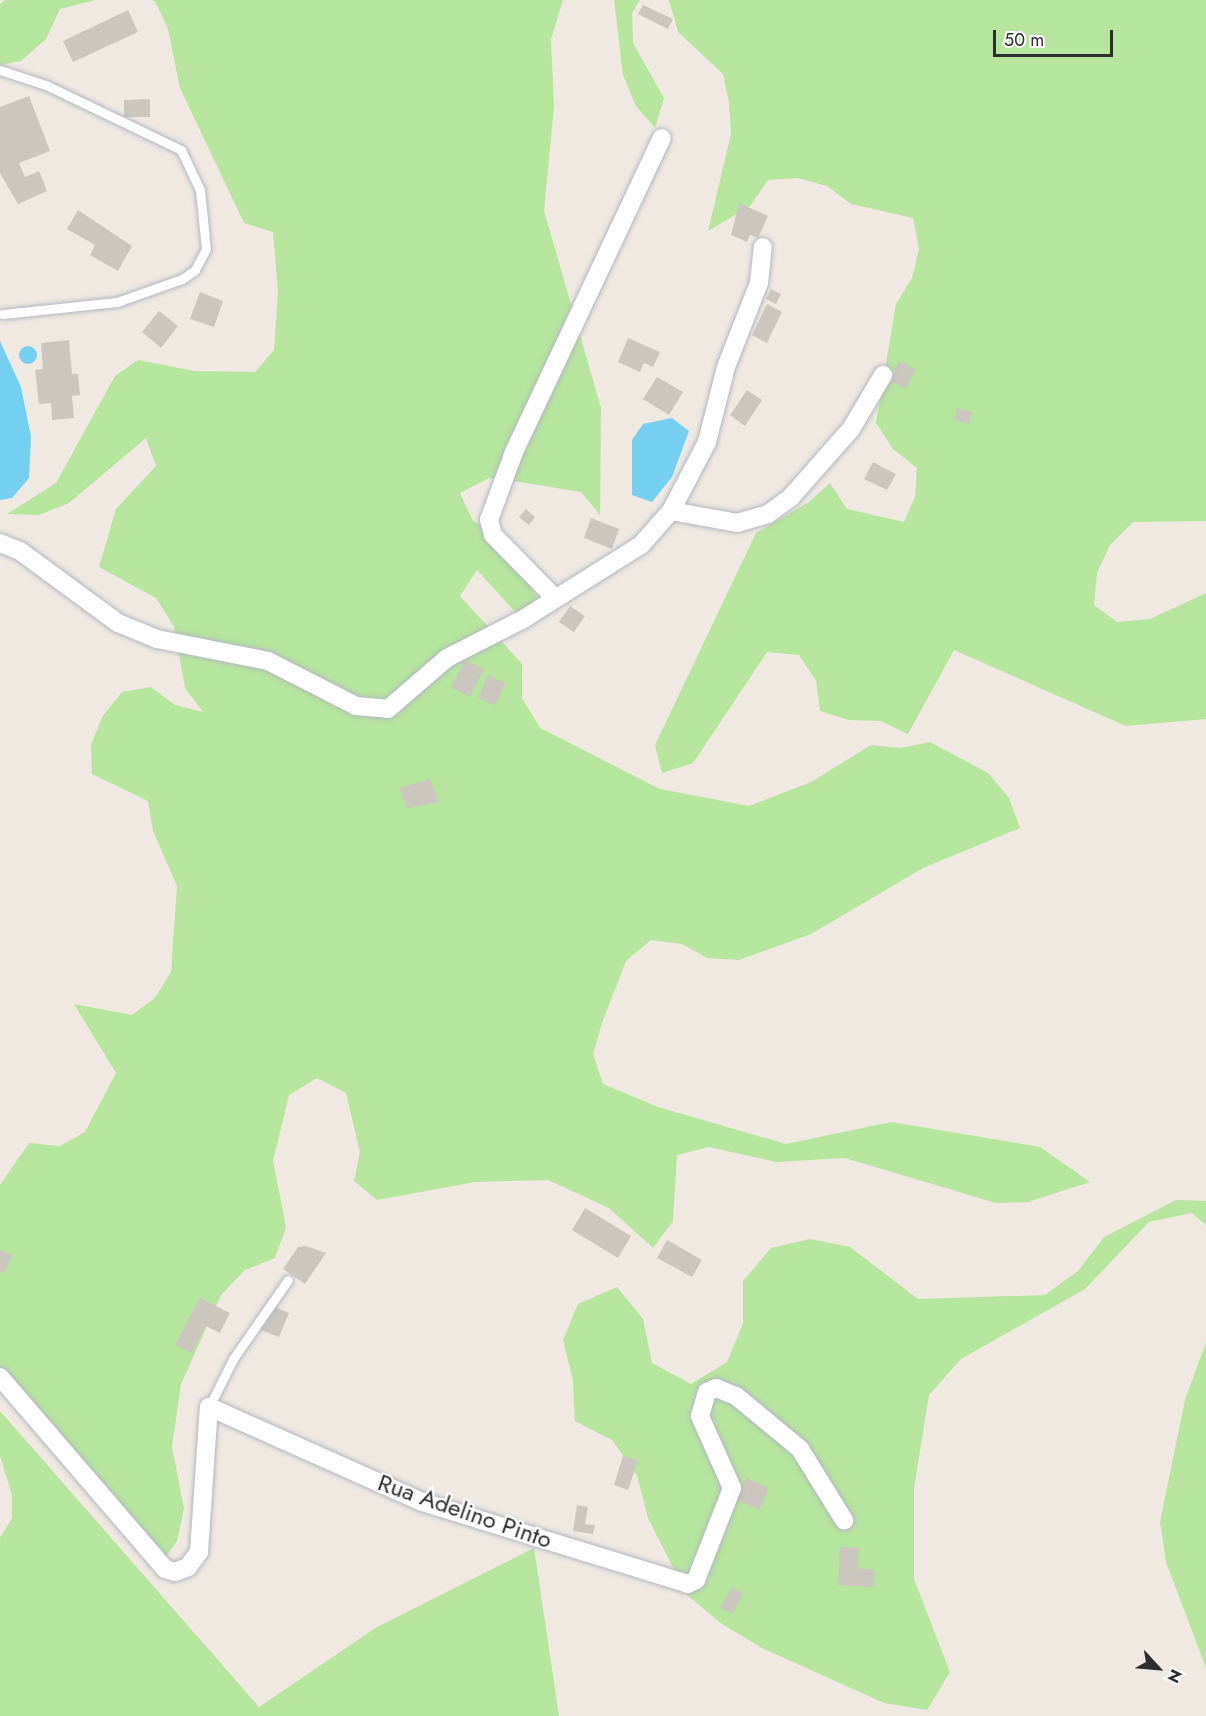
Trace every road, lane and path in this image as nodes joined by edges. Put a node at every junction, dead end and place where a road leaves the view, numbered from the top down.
1 (0, 70) edge
2 (662, 138) dead end
3 (763, 247) dead end
4 (3, 314) dead end
5 (883, 375) dead end
6 (671, 511) junction
7 (0, 543) edge
8 (554, 597) junction
9 (288, 1280) dead end
10 (0, 1377) edge
11 (210, 1407) junction
12 (844, 1520) dead end

1 - 4 lane
2 - 8 street
3 - 6 street
5 - 6 street
6 - 8 street
7 - 8 street
9 - 11 lane
10 - 11 street
11 - 12 street, Rua Adelino Pinto

